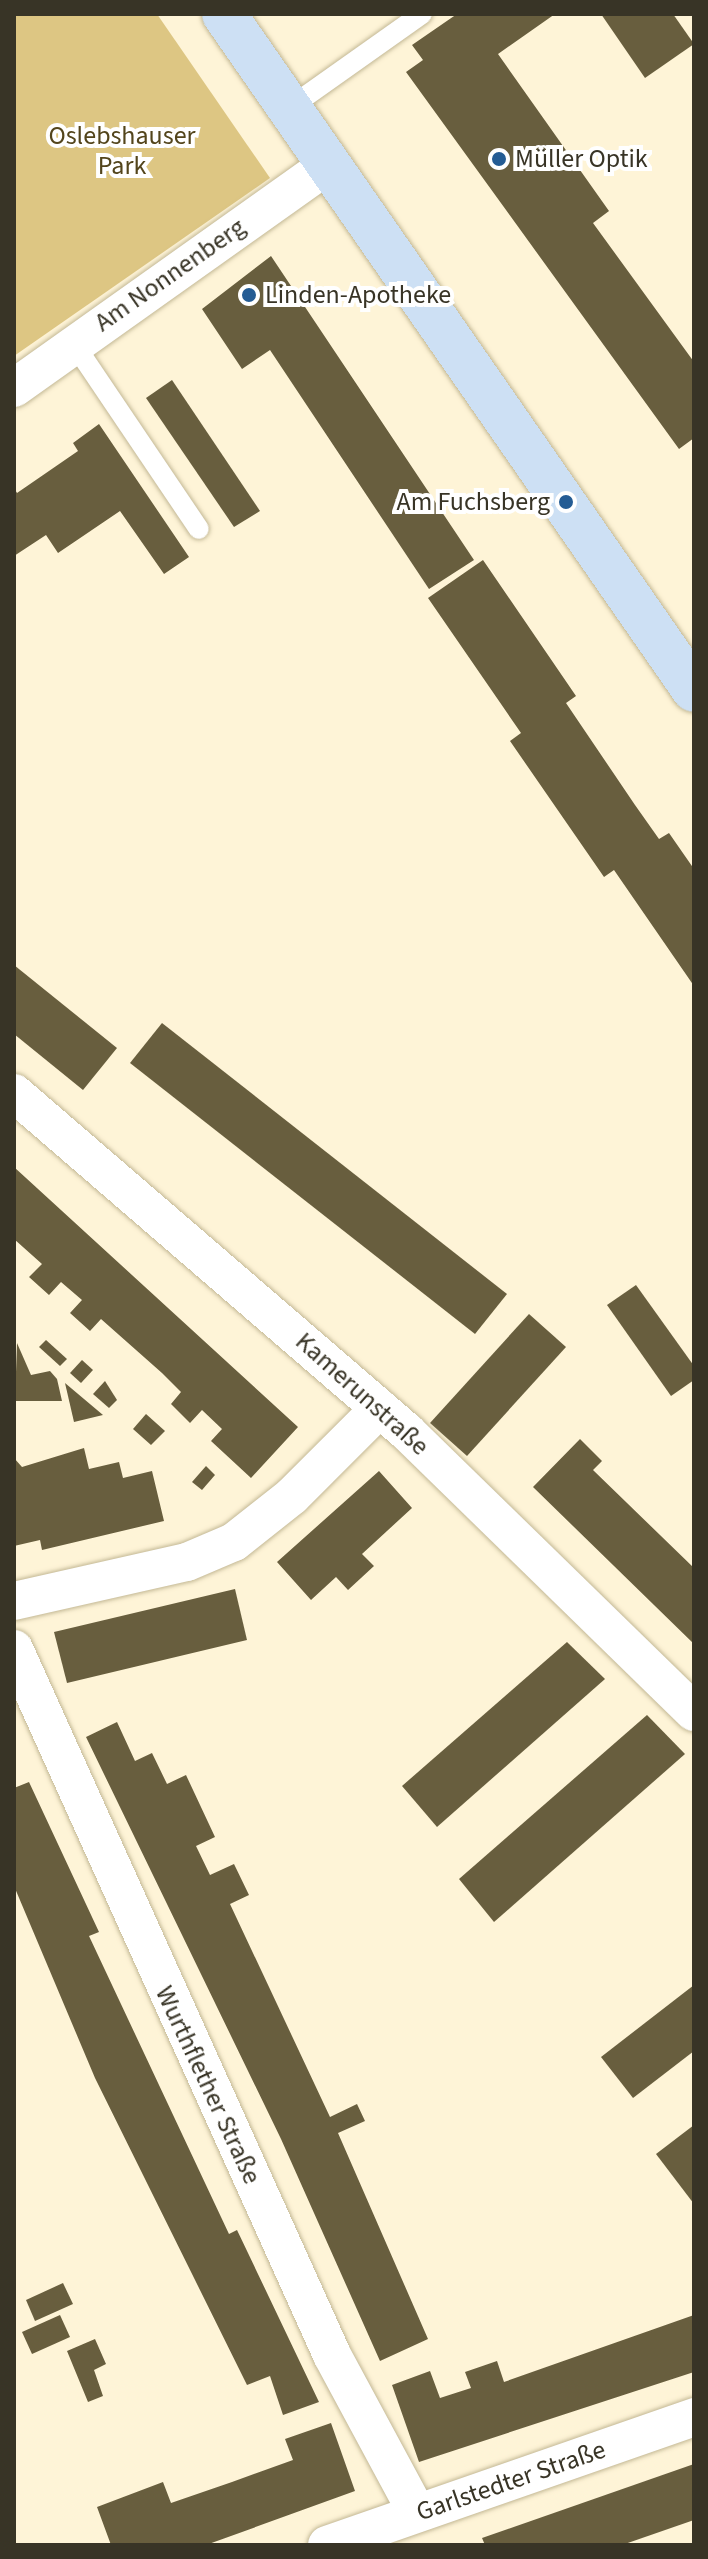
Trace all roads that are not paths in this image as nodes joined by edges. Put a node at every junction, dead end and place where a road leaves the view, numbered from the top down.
1 (224, 14) edge
2 (422, 14) edge
3 (289, 108) junction
4 (328, 165) junction
5 (74, 344) junction
6 (14, 388) edge
7 (199, 529) dead end
8 (694, 690) edge
9 (14, 1093) edge
10 (380, 1408) junction
11 (14, 1601) edge
12 (14, 1649) edge
13 (694, 1712) edge
14 (694, 2417) edge
15 (417, 2513) junction
16 (327, 2545) edge

1 - 3 main road
2 - 3 lane
3 - 4 main road
4 - 5 street, Am Nonnenberg
4 - 8 main road
5 - 6 street, Am Nonnenberg
5 - 7 lane
9 - 10 street, Kamerunstraße
10 - 11 street
10 - 13 street, Kamerunstraße
12 - 15 street, Wurthflether Straße
14 - 15 street, Garlstedter Straße
15 - 16 street, Garlstedter Straße

